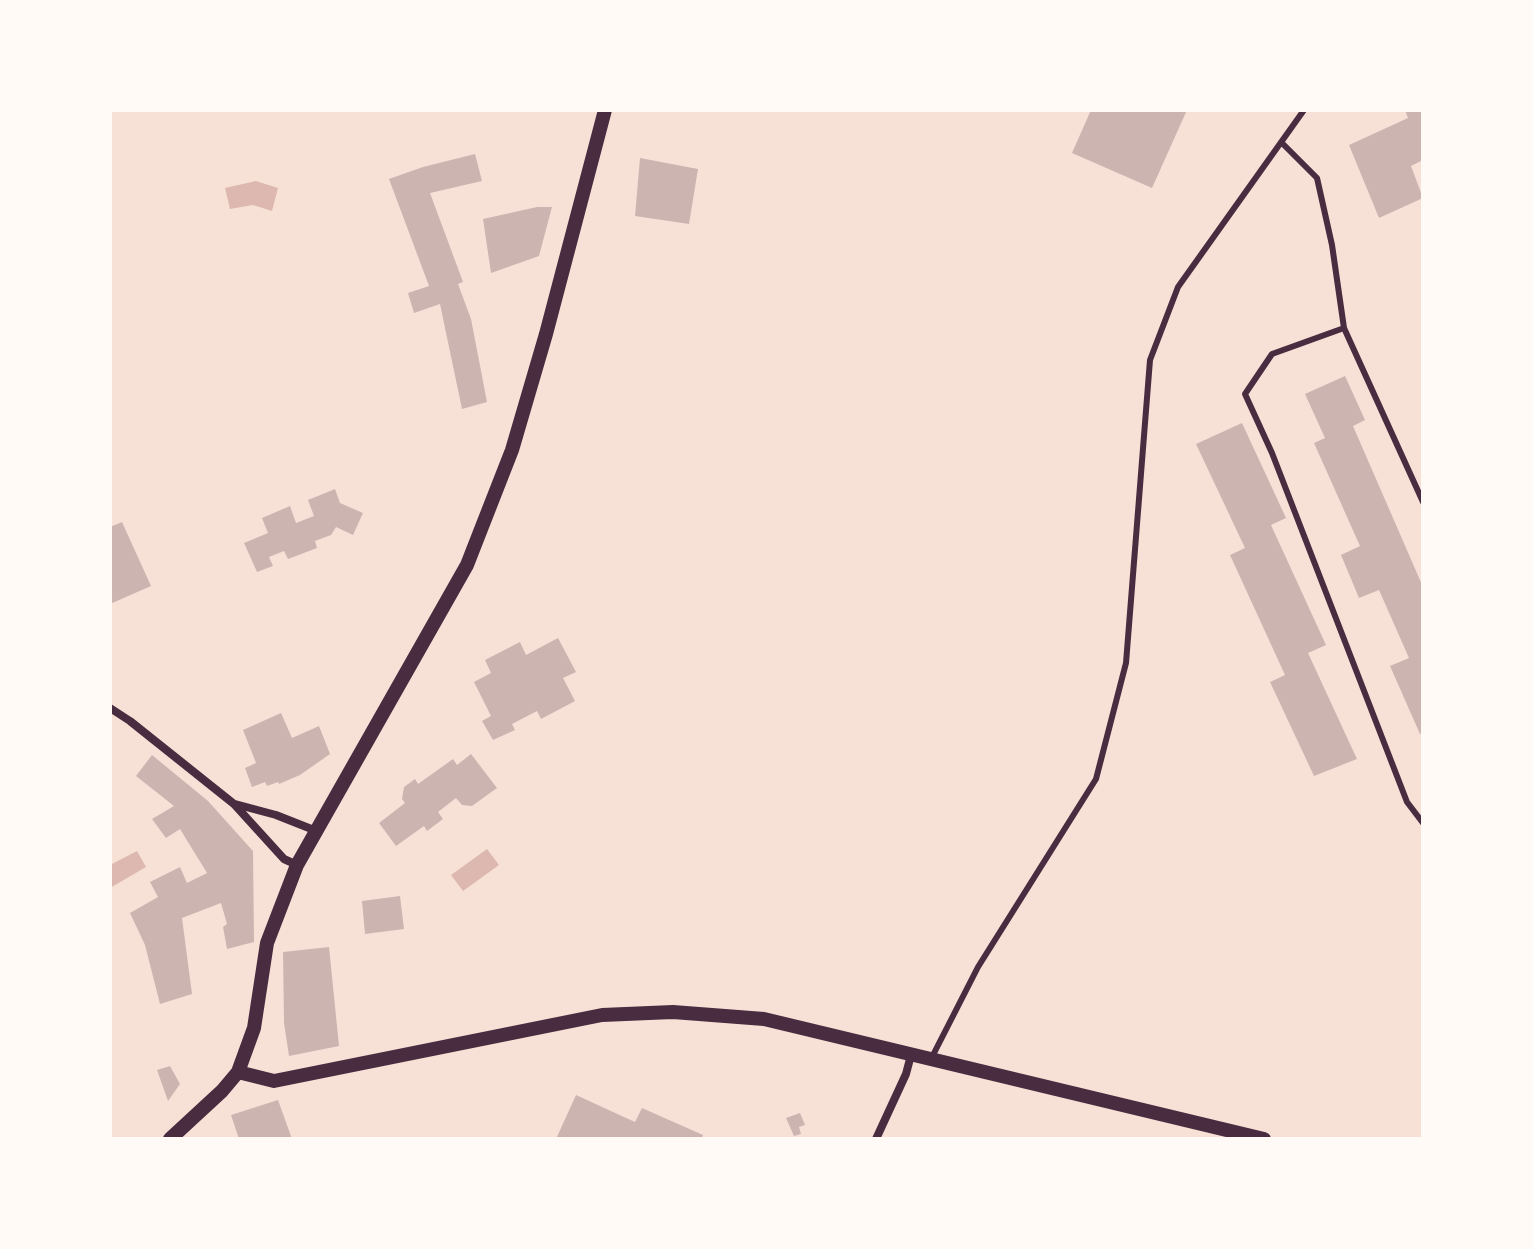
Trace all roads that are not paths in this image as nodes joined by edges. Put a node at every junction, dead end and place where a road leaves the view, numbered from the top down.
1 (605, 110) edge
2 (1304, 110) edge
3 (1282, 143) junction
4 (1344, 328) junction
5 (1423, 502) edge
6 (110, 708) edge
7 (234, 804) junction
8 (1423, 823) edge
9 (314, 830) junction
10 (297, 865) junction
11 (911, 1055) junction
12 (931, 1060) junction
13 (238, 1072) junction
14 (170, 1139) edge
15 (876, 1139) edge
16 (1264, 1139) edge

1 - 9 street
2 - 3 lane
3 - 4 lane
3 - 12 lane
4 - 5 lane
4 - 8 lane
6 - 7 street
7 - 9 street
7 - 10 street
9 - 10 street
10 - 13 street
11 - 12 street
11 - 13 street
11 - 15 street
12 - 16 street
13 - 14 street

